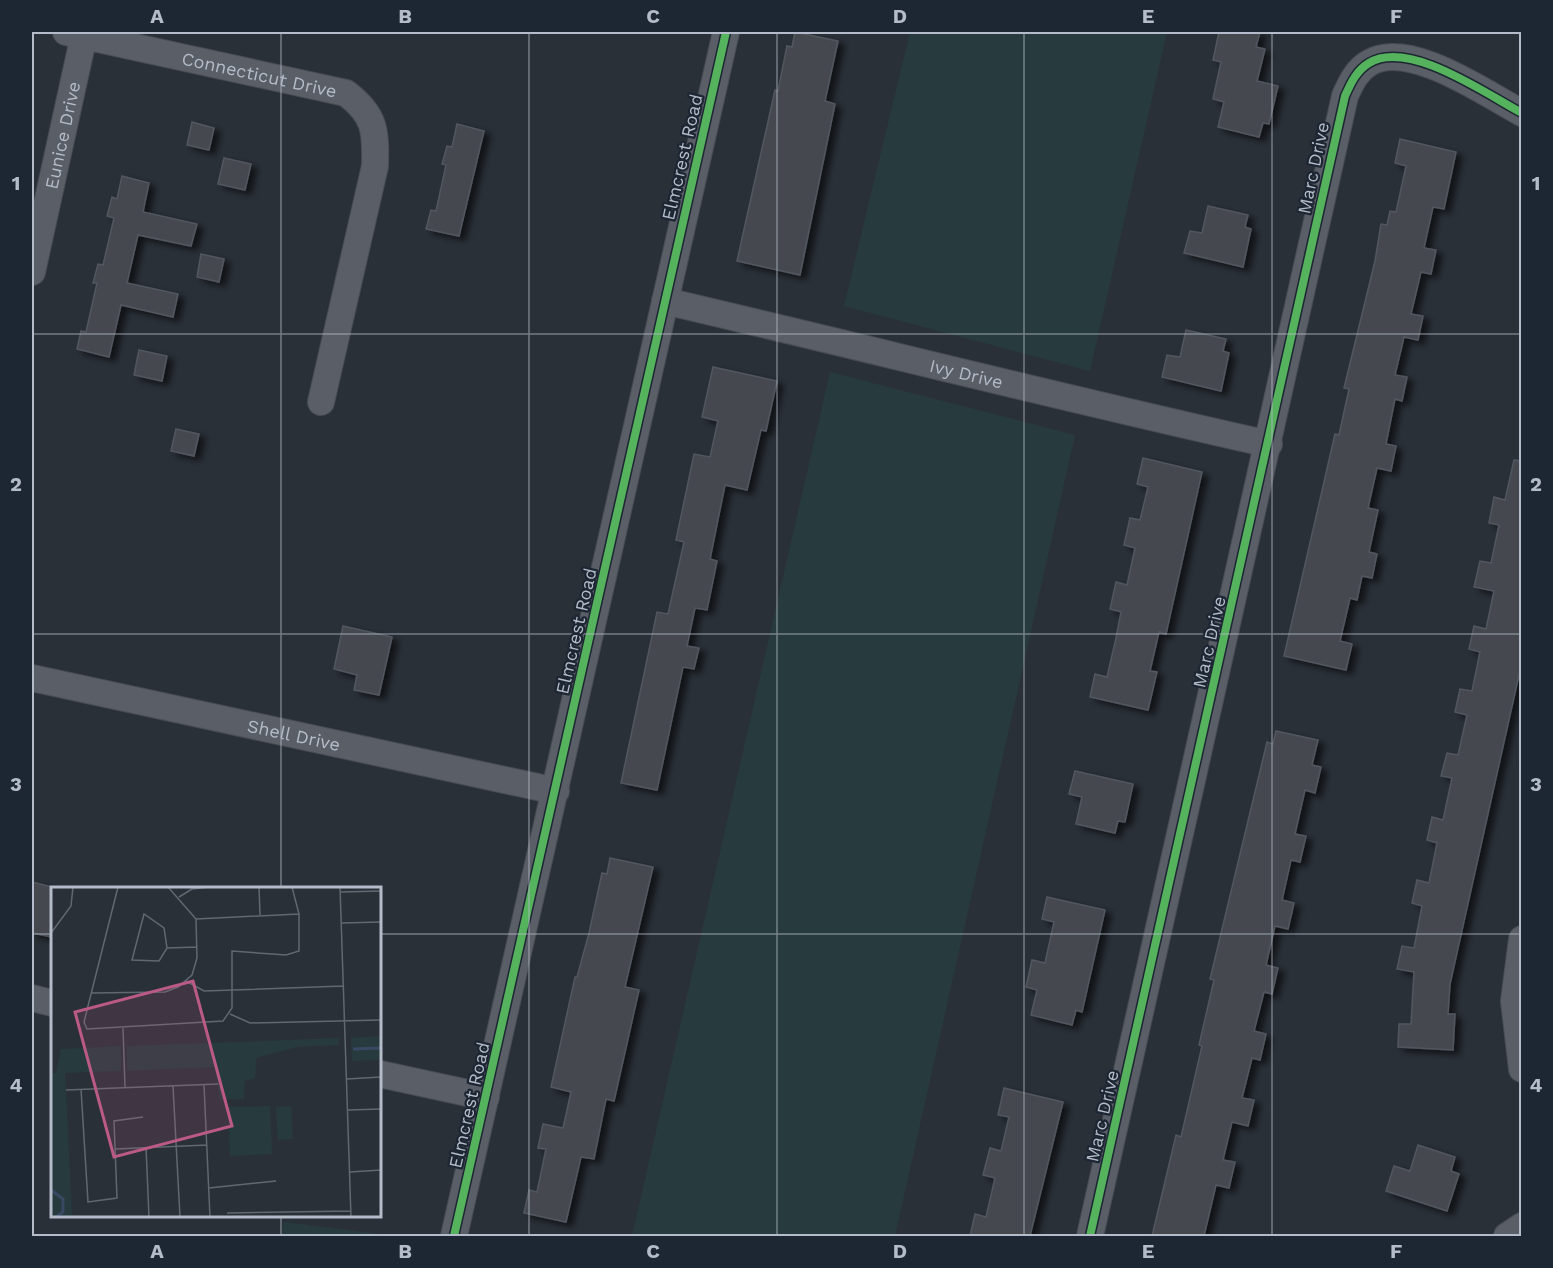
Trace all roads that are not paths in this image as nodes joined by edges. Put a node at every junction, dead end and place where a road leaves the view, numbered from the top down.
1 (726, 32) edge
2 (75, 33) edge
3 (1521, 113) edge
4 (32, 272) edge
5 (665, 301) junction
6 (321, 402) dead end
7 (1269, 444) junction
8 (32, 678) edge
9 (556, 791) junction
10 (1521, 939) edge
11 (32, 998) edge
12 (51, 1003) edge
13 (1521, 1069) edge
14 (381, 1074) edge
15 (486, 1097) junction
16 (1521, 1226) edge
17 (453, 1236) edge
18 (1090, 1236) edge
19 (1508, 1236) edge

1 - 5 street, Elmcrest Road
2 - 4 street, Eunice Drive
2 - 6 street, Connecticut Drive
3 - 7 street, Marc Drive
5 - 7 street, Ivy Drive
5 - 9 street, Elmcrest Road
7 - 18 street, Marc Drive
8 - 9 street, Shell Drive
9 - 15 street, Elmcrest Road
10 - 13 street
11 - 12 street
14 - 15 street
15 - 17 street, Elmcrest Road
16 - 19 street

